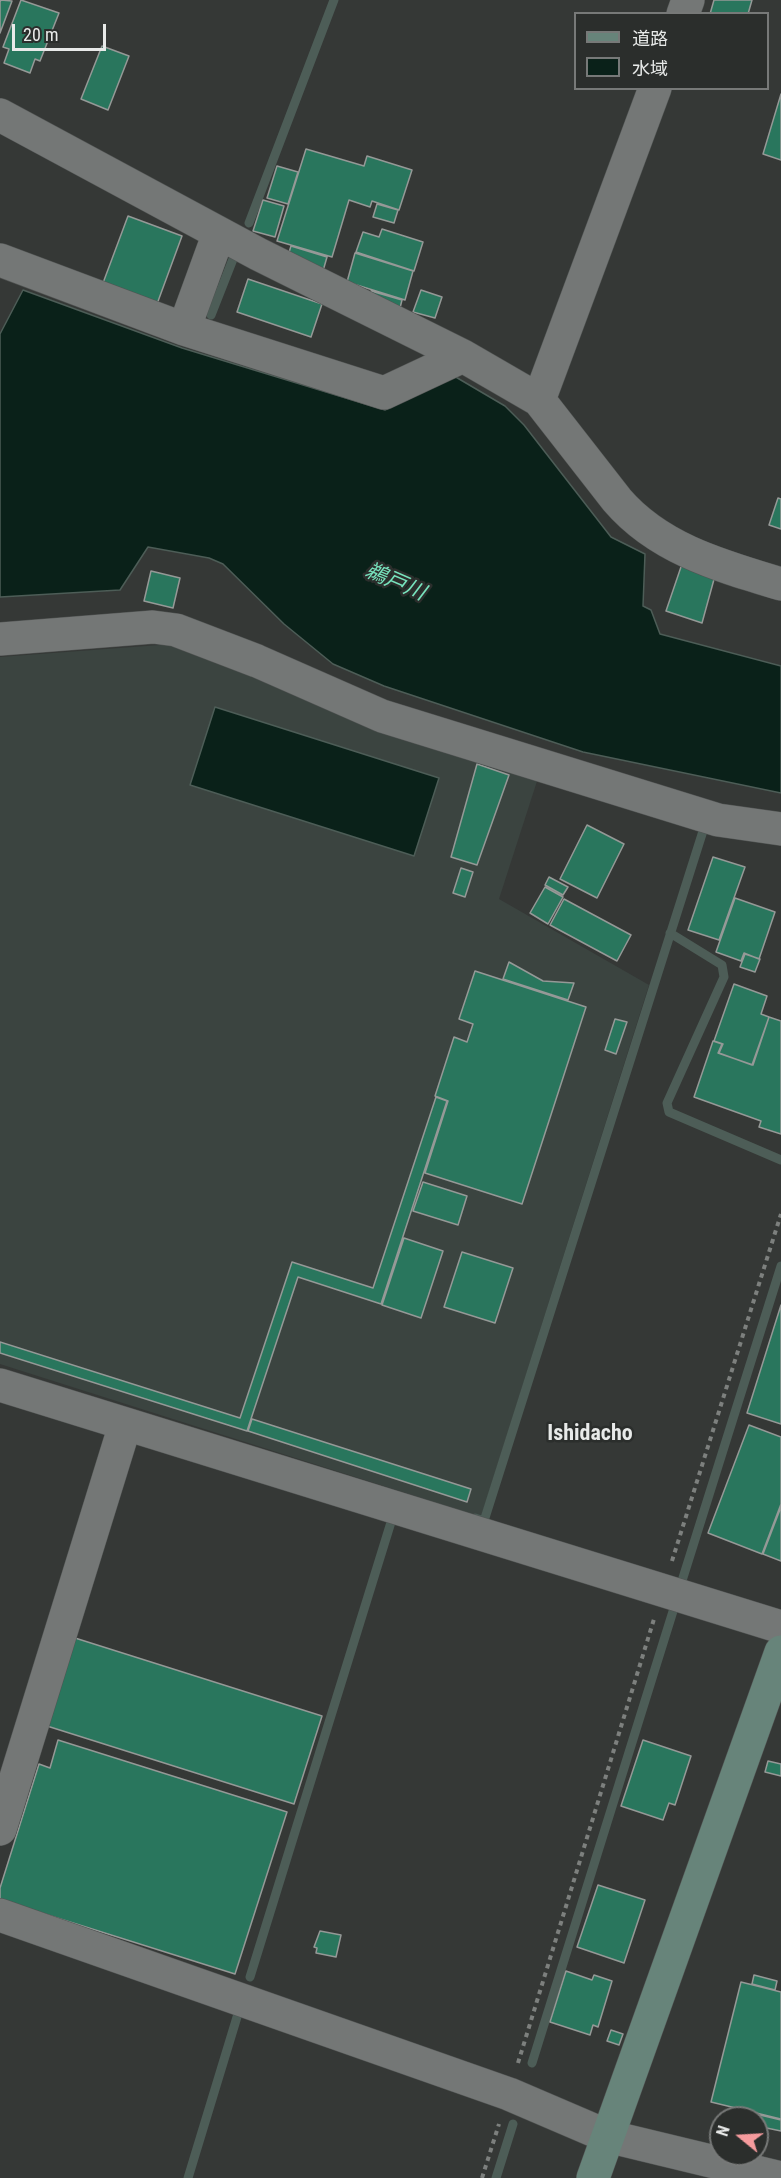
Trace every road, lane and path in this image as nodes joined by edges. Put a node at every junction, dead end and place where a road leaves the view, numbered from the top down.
1 (654, 90) edge
2 (0, 115) edge
3 (219, 233) junction
4 (0, 260) edge
5 (184, 329) junction
6 (463, 356) junction
7 (539, 400) junction
8 (781, 584) edge
9 (0, 639) edge
10 (781, 829) edge
11 (781, 1214) edge
12 (0, 1385) edge
13 (125, 1425) junction
14 (662, 1590) junction
15 (781, 1627) edge
16 (781, 1652) edge
17 (0, 1830) edge
18 (0, 1915) edge
19 (508, 2094) junction
20 (608, 2136) junction
21 (482, 2178) edge
22 (593, 2178) edge
23 (781, 2178) edge

1 - 7 street
2 - 3 street
3 - 5 street
3 - 6 street
4 - 5 street
5 - 6 street
6 - 7 street
7 - 8 street
9 - 10 street
11 - 14 path
12 - 13 street
13 - 14 street
13 - 17 street
14 - 15 street
14 - 19 path
16 - 20 street
18 - 19 street
19 - 20 street
19 - 21 path
20 - 22 street
20 - 23 street

